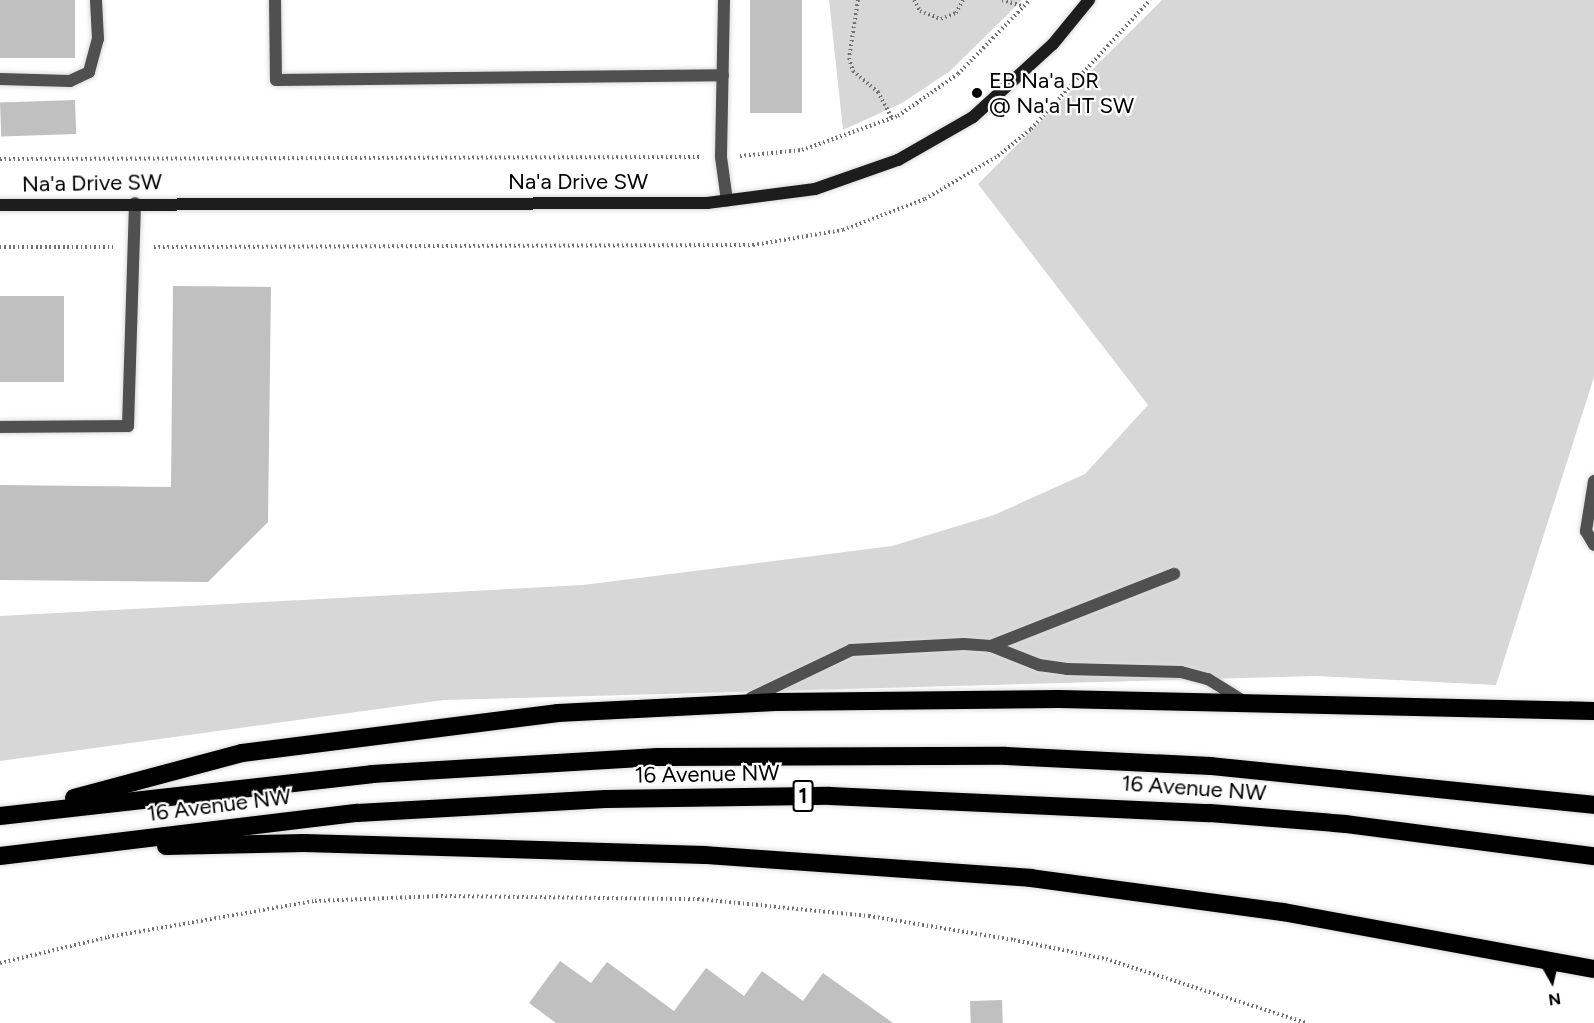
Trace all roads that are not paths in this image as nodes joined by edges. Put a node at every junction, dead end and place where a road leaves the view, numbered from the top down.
1 (96, 0) edge
2 (275, 0) edge
3 (724, 0) edge
4 (1089, 0) edge
5 (723, 75) junction
6 (0, 79) edge
7 (727, 201) junction
8 (135, 203) junction
9 (0, 205) edge
10 (0, 427) edge
11 (1594, 481) edge
12 (1594, 545) edge
13 (1174, 574) dead end
14 (991, 646) junction
15 (1245, 702) junction
16 (733, 704) junction
17 (1594, 711) edge
18 (1594, 805) edge
19 (7, 815) edge
20 (6, 855) edge
21 (1594, 856) edge
22 (1594, 969) edge

1 - 6 street
2 - 5 street
3 - 5 street
4 - 7 street, Na'a Drive SW
5 - 7 street
7 - 8 street, Na'a Drive SW
8 - 9 street, Na'a Drive SW
8 - 10 street
11 - 12 street
13 - 14 street
14 - 15 street
14 - 16 street
15 - 16 highway
15 - 17 highway
16 - 19 highway
18 - 19 highway, 16 Avenue NW / 1
20 - 21 highway, 16 Avenue NW / 1
20 - 22 highway

